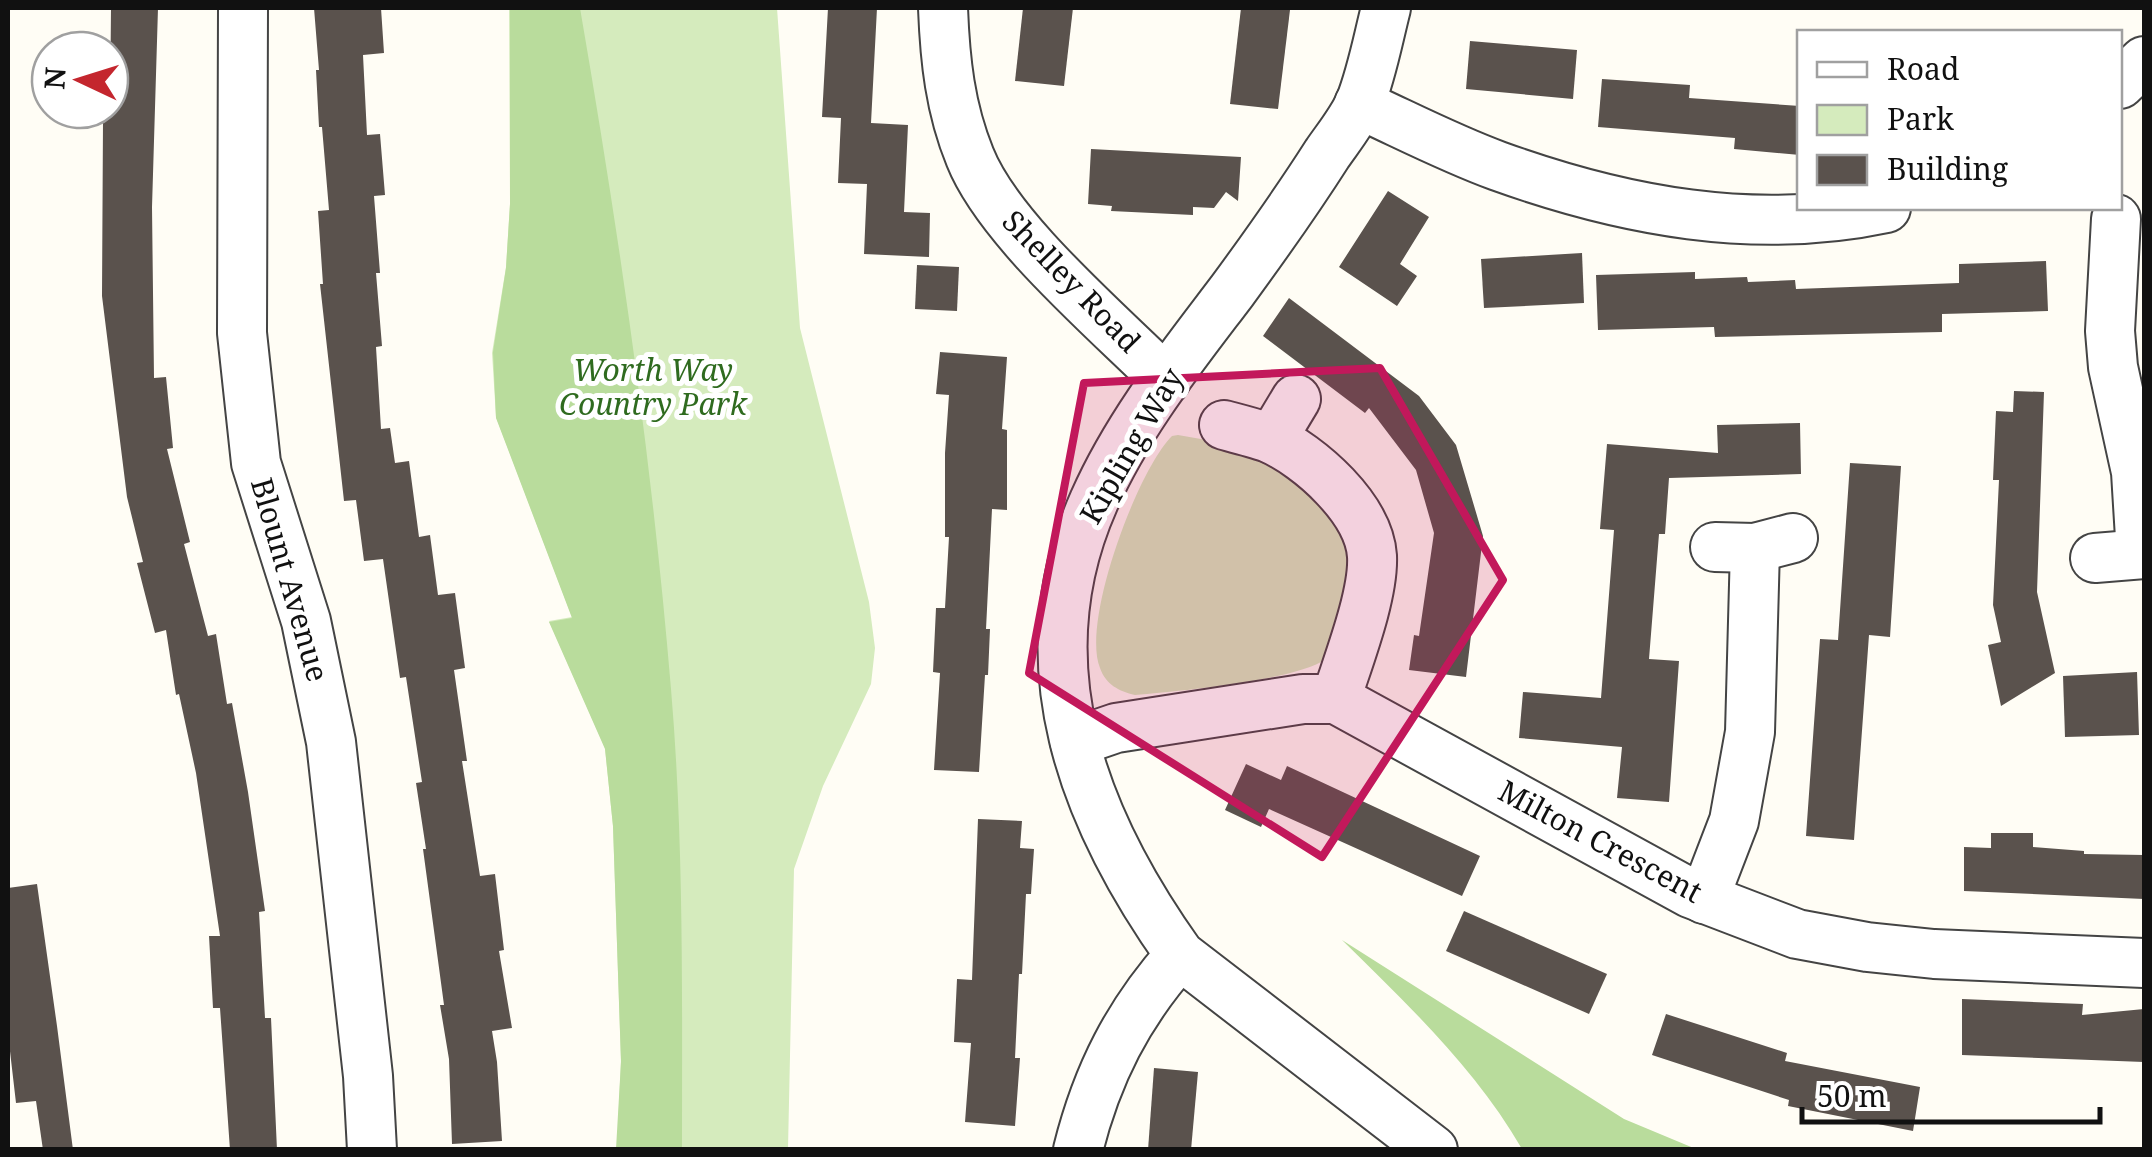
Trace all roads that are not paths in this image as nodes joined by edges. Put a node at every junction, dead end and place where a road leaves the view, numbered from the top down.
1 (243, 8) edge
2 (943, 8) edge
3 (1386, 8) edge
4 (2144, 61) edge
5 (2122, 82) edge
6 (1359, 104) junction
7 (1876, 210) edge
8 (2118, 214) edge
9 (1166, 380) junction
10 (1296, 399) dead end
11 (1224, 425) dead end
12 (1272, 439) junction
13 (1754, 545) dead end
14 (2126, 555) edge
15 (1336, 699) junction
16 (1075, 742) junction
17 (1704, 900) junction
18 (1180, 955) junction
19 (2144, 963) edge
20 (372, 1150) edge
21 (1078, 1150) edge
22 (1433, 1150) edge

1 - 20 street, Blount Avenue
2 - 9 street, Shelley Road
3 - 6 street, Kipling Way
4 - 5 street
6 - 7 street
6 - 9 street, Kipling Way
8 - 14 street
9 - 16 street, Kipling Way
10 - 12 street
11 - 12 street
12 - 15 street
13 - 17 street
15 - 16 street
15 - 17 street, Milton Crescent
16 - 18 street, Kipling Way
17 - 19 street, Milton Crescent
18 - 21 street
18 - 22 street, Kipling Way

